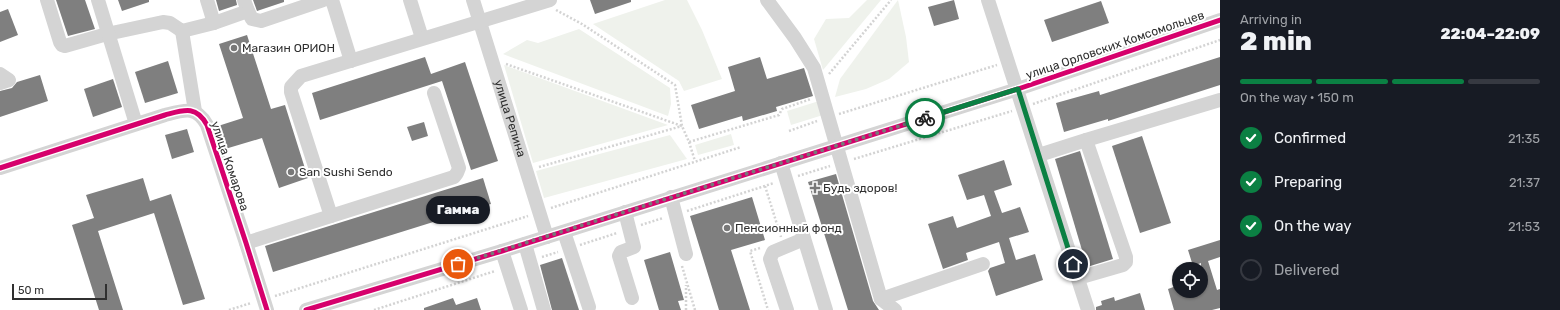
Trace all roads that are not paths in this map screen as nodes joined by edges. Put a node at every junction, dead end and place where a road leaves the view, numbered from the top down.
1 (47, 0) edge
2 (98, 0) edge
3 (207, 0) edge
4 (322, 0) edge
5 (330, 0) edge
6 (410, 0) edge
7 (473, 0) edge
8 (767, 0) edge
9 (988, 0) edge
10 (545, 1) edge
11 (246, 6) edge
12 (1220, 20) edge
13 (479, 21) junction
14 (214, 23) junction
15 (182, 31) junction
16 (107, 34) junction
17 (422, 38) junction
18 (351, 60) junction
19 (0, 74) edge
20 (0, 83) edge
21 (1018, 89) junction
22 (434, 93) dead end
23 (1220, 100) edge
24 (195, 111) junction
25 (136, 124) junction
26 (1086, 140) junction
27 (837, 145) junction
28 (1038, 155) junction
29 (781, 163) junction
30 (0, 168) edge
31 (671, 197) junction
32 (625, 212) junction
33 (331, 216) junction
34 (564, 232) junction
35 (547, 237) junction
36 (804, 238) junction
37 (246, 243) junction
38 (525, 244) junction
39 (502, 251) junction
40 (686, 254) road end
41 (983, 264) dead end
42 (1078, 278) junction
43 (632, 298) dead end
44 (881, 299) junction
45 (265, 305) edge
46 (589, 307) dead end
47 (315, 309) edge
48 (522, 310) edge
49 (544, 310) edge
50 (787, 310) edge
51 (826, 310) edge
52 (895, 310) edge
53 (1088, 310) edge

1 - 16 street
2 - 16 street
3 - 14 street
4 - 11 street
5 - 18 street
6 - 17 street
7 - 13 street, улица Репина
8 - 27 street
9 - 21 street
10 - 13 street
11 - 14 street
12 - 21 street, улица Орловских Комсомольцев
13 - 17 street
13 - 35 street, улица Репина
14 - 15 street
15 - 16 street
15 - 24 street
16 - 25 street
17 - 18 street
18 - 33 street
19 - 20 street
21 - 27 street, улица Орловских Комсомольцев
21 - 28 street
22 - 33 street
23 - 26 street
24 - 25 street, улица Комарова
24 - 37 street, улица Комарова
25 - 30 street, улица Комарова
26 - 28 street
26 - 42 street
27 - 29 street, улица Орловских Комсомольцев
27 - 44 street
28 - 42 street
29 - 31 street, улица Орловских Комсомольцев
29 - 36 street
31 - 32 street, улица Орловских Комсомольцев
31 - 40 street
32 - 34 street, улица Орловских Комсомольцев
32 - 43 street
33 - 37 street
34 - 35 street, улица Орловских Комсомольцев
34 - 46 street
35 - 38 street, улица Орловских Комсомольцев
36 - 50 street
36 - 51 street
37 - 45 street, улица Комарова
38 - 39 street, улица Орловских Комсомольцев
38 - 49 street
39 - 47 street, улица Орловских Комсомольцев
39 - 48 street
41 - 44 street
42 - 53 street
44 - 52 street

